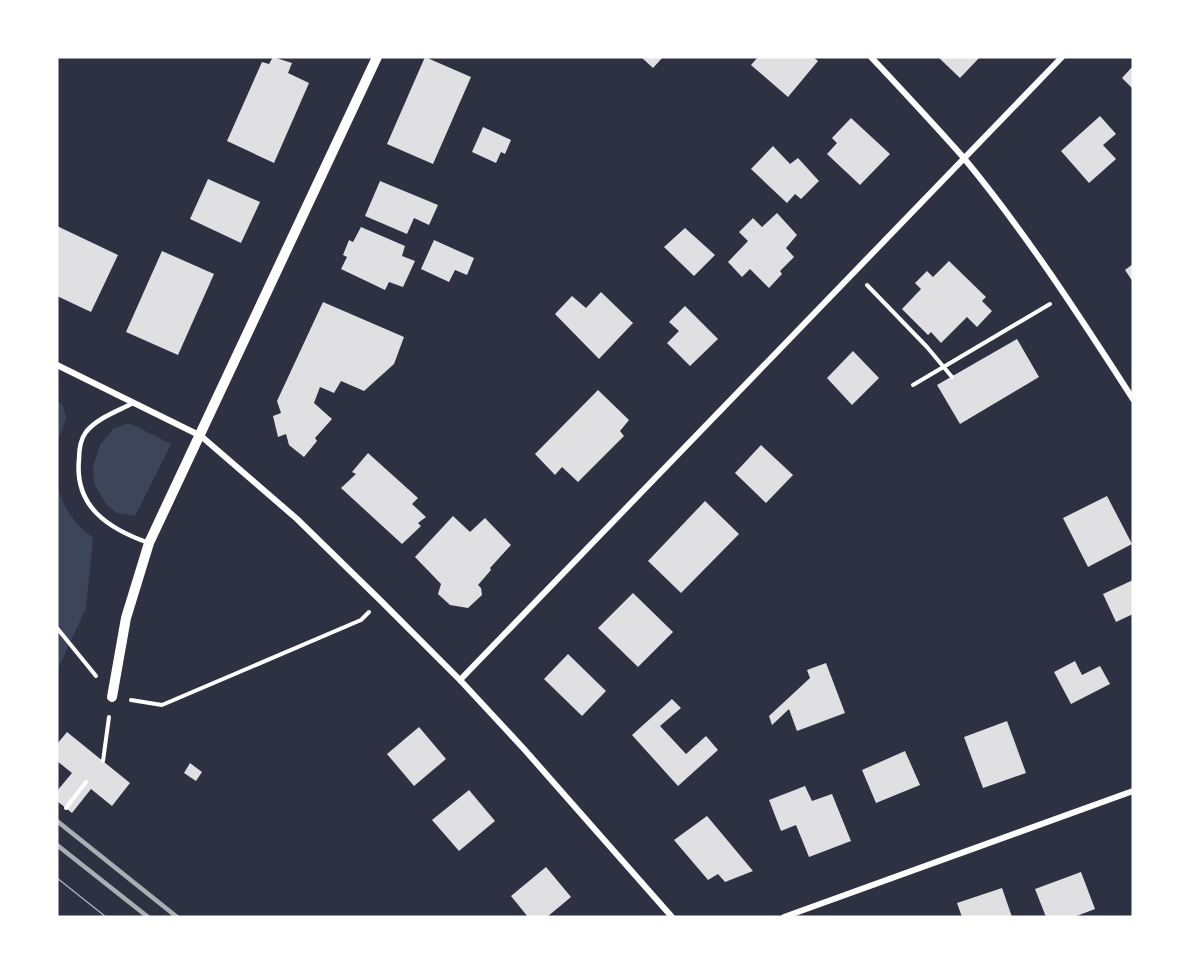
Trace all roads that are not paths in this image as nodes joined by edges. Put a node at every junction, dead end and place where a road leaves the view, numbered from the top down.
1 (377, 57) edge
2 (870, 57) edge
3 (1062, 57) edge
4 (963, 158) junction
5 (57, 365) edge
6 (1133, 399) edge
7 (133, 403) junction
8 (201, 436) junction
9 (149, 543) junction
10 (459, 680) junction
11 (112, 697) road end
12 (1133, 792) edge
13 (672, 917) edge
14 (784, 917) edge

1 - 8 street
2 - 4 street
3 - 4 street
4 - 6 street
4 - 10 street
5 - 7 street
7 - 8 street
7 - 9 lane
8 - 9 street
8 - 10 street
9 - 11 street
10 - 13 street
12 - 14 street

